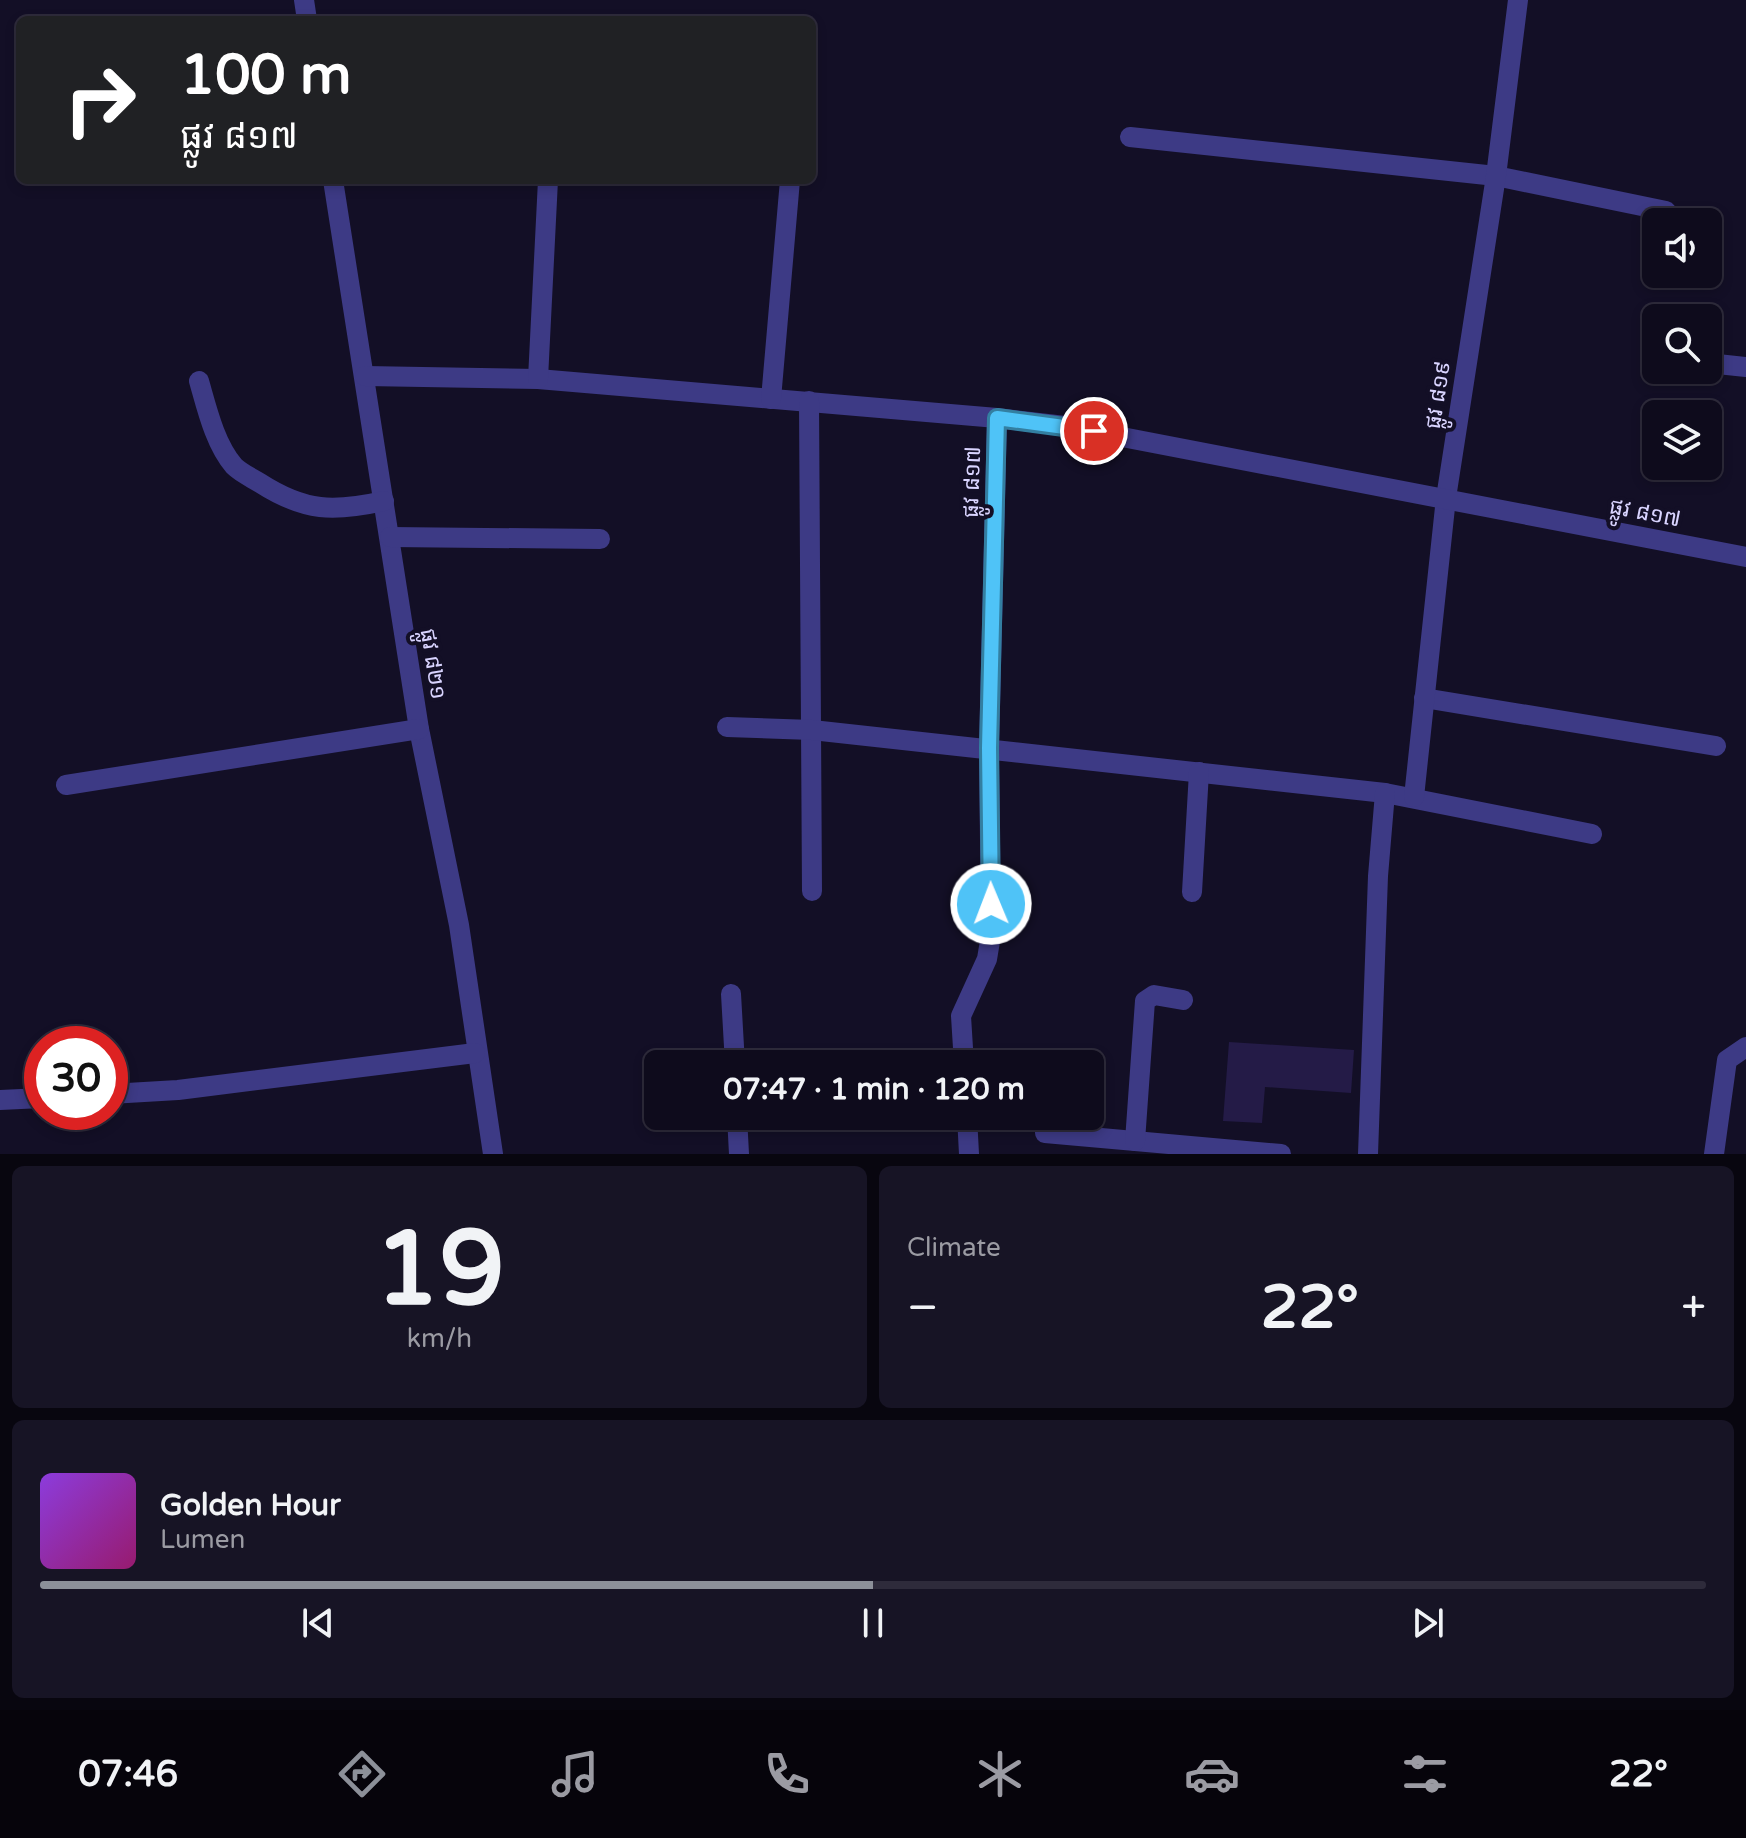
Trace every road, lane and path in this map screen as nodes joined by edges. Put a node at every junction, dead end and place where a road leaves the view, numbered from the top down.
1 (1518, 0) edge
2 (1130, 137) dead end
3 (1496, 176) junction
4 (334, 184) edge
5 (548, 184) edge
6 (790, 184) edge
7 (1651, 208) edge
8 (1722, 364) edge
9 (1746, 367) edge
10 (365, 376) junction
11 (538, 379) junction
12 (199, 381) dead end
13 (771, 399) junction
14 (809, 401) junction
15 (997, 418) junction
16 (1446, 498) junction
17 (384, 501) junction
18 (390, 537) junction
19 (600, 539) dead end
20 (1746, 557) edge
21 (1424, 698) junction
22 (727, 727) dead end
23 (419, 729) junction
24 (812, 730) junction
25 (1716, 746) dead end
26 (989, 748) junction
27 (1199, 772) junction
28 (66, 785) dead end
29 (1385, 793) junction
30 (1414, 797) junction
31 (1592, 834) dead end
32 (812, 891) dead end
33 (1192, 892) dead end
34 (731, 994) dead end
35 (1183, 1000) dead end
36 (1746, 1047) edge
37 (734, 1050) edge
38 (963, 1050) edge
39 (475, 1053) junction
40 (128, 1093) edge
41 (24, 1099) edge
42 (0, 1100) edge
43 (738, 1130) edge
44 (968, 1130) edge
45 (1045, 1133) dead end
46 (1135, 1141) junction
47 (493, 1154) edge
48 (739, 1154) edge
49 (969, 1154) edge
50 (1281, 1154) edge
51 (1368, 1154) edge
52 (1714, 1154) edge

1 - 3 street, ផ្លូវ ៨១៩
2 - 3 street
3 - 7 street
3 - 16 street, ផ្លូវ ៨១៩
4 - 10 street, ផ្លូវ ៨២១
5 - 11 street
6 - 13 street
8 - 9 street
10 - 11 street
10 - 17 street, ផ្លូវ ៨២១
11 - 13 street
12 - 17 street
13 - 14 street
14 - 15 street
14 - 24 street
15 - 16 street, ផ្លូវ ៨១៧
15 - 26 street, ផ្លូវ ៨១៧
16 - 20 street, ផ្លូវ ៨១៧
16 - 21 street, ផ្លូវ ៨១៩
17 - 18 street, ផ្លូវ ៨២១
18 - 19 street
18 - 23 street, ផ្លូវ ៨២១
21 - 25 street
21 - 30 street, ផ្លូវ ៨១៩
22 - 24 street
23 - 28 street
23 - 39 street, ផ្លូវ ៨២១
24 - 26 street
24 - 32 street
26 - 27 street
26 - 38 street, ផ្លូវ ៨១៧
27 - 29 street
27 - 33 street
29 - 30 street
29 - 51 street
30 - 31 street
34 - 37 street
35 - 46 street
36 - 52 street
39 - 40 street
39 - 47 street, ផ្លូវ ៨២១
41 - 42 street
43 - 48 street
44 - 49 street
45 - 46 street
46 - 50 street

